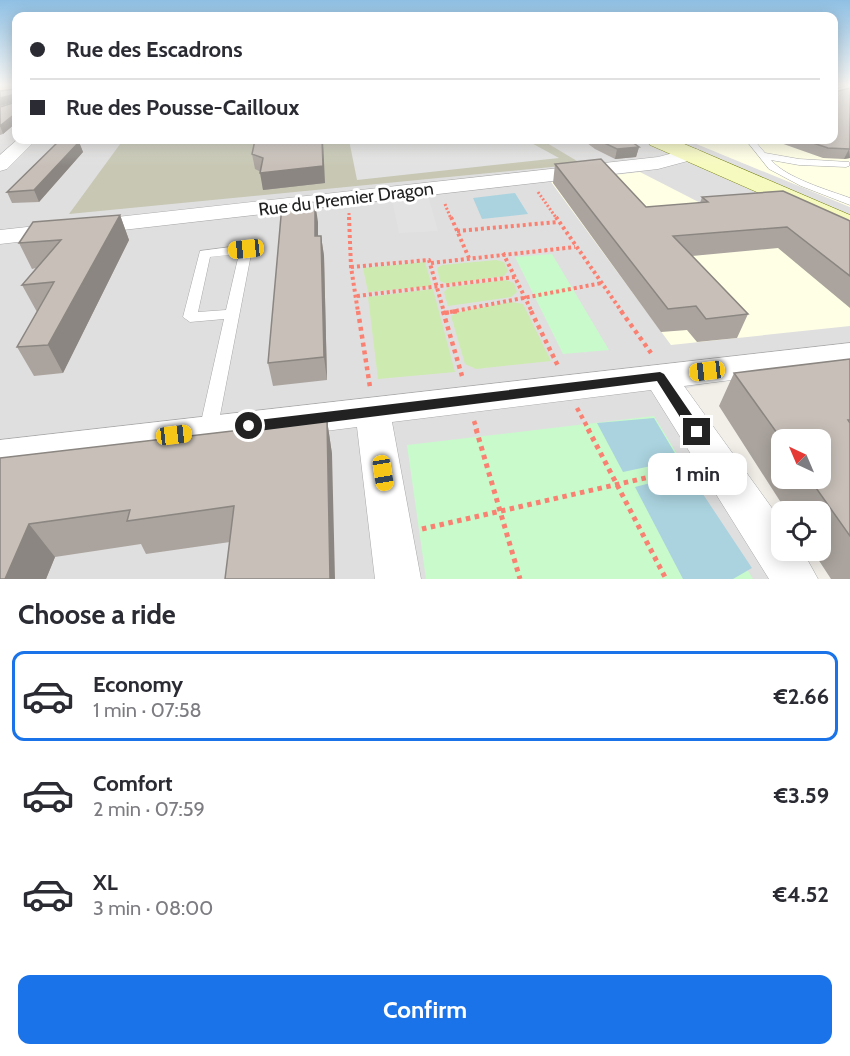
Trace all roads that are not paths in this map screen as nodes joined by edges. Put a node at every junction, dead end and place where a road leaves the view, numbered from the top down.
1 (23, 144) edge
2 (669, 144) edge
3 (753, 144) edge
4 (692, 154) junction
5 (761, 154) junction
6 (846, 164) dead end
7 (0, 165) edge
8 (850, 201) edge
9 (850, 225) edge
10 (0, 237) edge
11 (232, 314) junction
12 (850, 354) edge
13 (655, 365) junction
14 (373, 411) junction
15 (208, 431) junction
16 (0, 456) edge
17 (398, 579) edge
18 (795, 579) edge

1 - 7 street
2 - 4 main road
3 - 5 lane
4 - 9 main road
4 - 10 street, Rue du Premier Dragon
5 - 6 lane
5 - 8 lane
11 - 11 lane
11 - 15 lane
12 - 13 street
13 - 14 street
13 - 18 street
14 - 15 street
14 - 17 street
15 - 16 street

